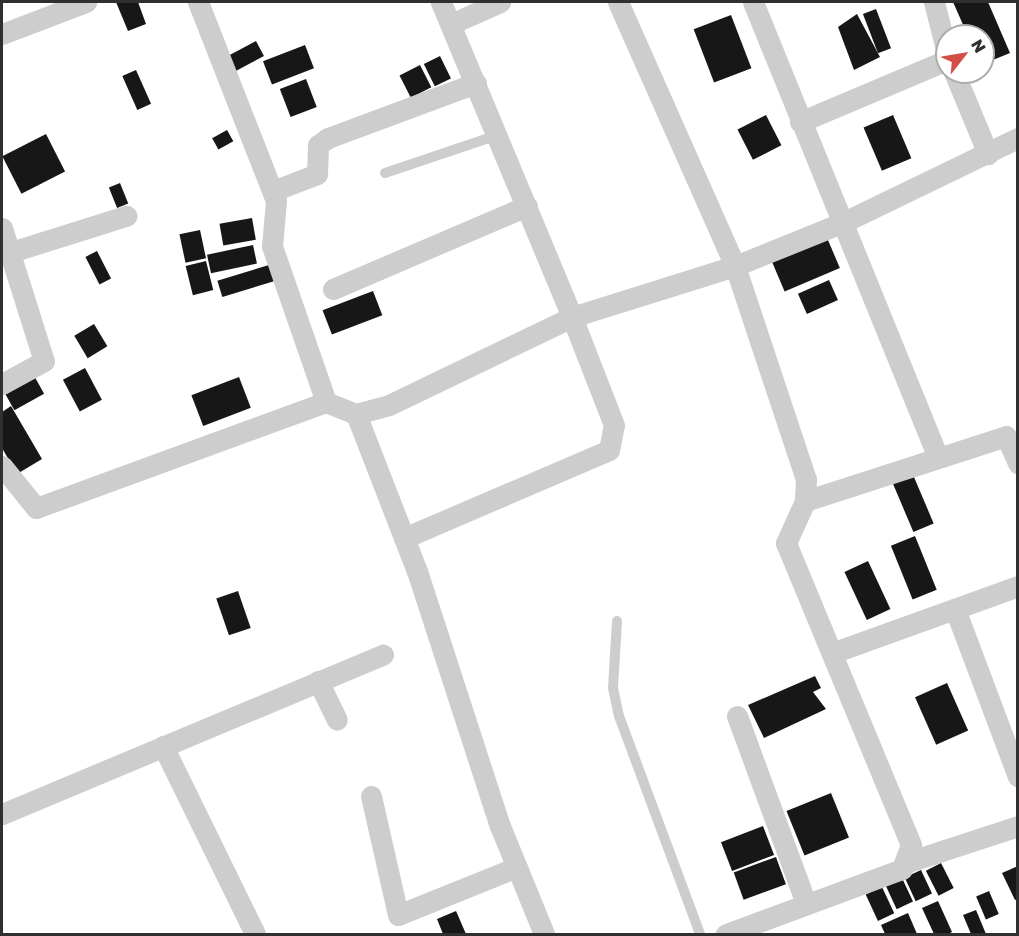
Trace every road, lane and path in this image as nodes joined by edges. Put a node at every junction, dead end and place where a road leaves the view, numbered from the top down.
1 (86, 2) edge
2 (198, 2) edge
3 (441, 2) edge
4 (500, 2) edge
5 (618, 2) edge
6 (753, 2) edge
7 (934, 2) edge
8 (451, 24) junction
9 (940, 24) edge
10 (2, 34) edge
11 (935, 65) edge
12 (476, 83) junction
13 (959, 84) edge
14 (800, 122) junction
15 (498, 135) junction
16 (1017, 138) edge
17 (988, 154) junction
18 (385, 173) dead end
19 (273, 191) junction
20 (527, 206) junction
21 (126, 216) dead end
22 (844, 222) junction
23 (2, 228) edge
24 (11, 252) junction
25 (735, 266) junction
26 (333, 289) dead end
27 (572, 317) junction
28 (2, 384) edge
29 (326, 402) junction
30 (356, 414) junction
31 (1012, 434) edge
32 (937, 456) junction
33 (1017, 463) edge
34 (2, 466) edge
35 (805, 501) junction
36 (405, 537) junction
37 (1017, 586) edge
38 (955, 609) junction
39 (617, 621) dead end
40 (832, 653) junction
41 (383, 655) dead end
42 (318, 681) junction
43 (737, 716) dead end
44 (337, 720) dead end
45 (163, 746) junction
46 (1017, 777) edge
47 (371, 796) dead end
48 (2, 814) edge
49 (1017, 826) edge
50 (909, 862) junction
51 (517, 867) junction
52 (806, 904) junction
53 (255, 934) edge
54 (544, 934) edge
55 (700, 934) edge
56 (726, 934) edge

1 - 10 street
2 - 19 street
3 - 8 street
4 - 8 street
5 - 25 street
6 - 14 street
7 - 9 street
8 - 12 street
11 - 14 street
12 - 15 street
12 - 19 street
13 - 17 street
14 - 22 street
15 - 18 lane
15 - 20 street
16 - 17 street
17 - 22 street
19 - 29 street
20 - 26 street
20 - 27 street
21 - 24 street
22 - 25 street
22 - 32 street
23 - 24 street
24 - 28 street
25 - 27 street
25 - 35 street
27 - 30 street
27 - 36 street
29 - 30 street
29 - 34 street
30 - 36 street
31 - 32 street
31 - 33 street
32 - 35 street
35 - 40 street
36 - 51 street
37 - 38 street
38 - 40 street
38 - 46 street
39 - 55 lane
40 - 50 street
41 - 42 street
42 - 44 street
42 - 45 street
43 - 52 street
45 - 48 street
45 - 53 street
47 - 51 street
49 - 50 street
50 - 52 street
51 - 54 street
52 - 56 street

